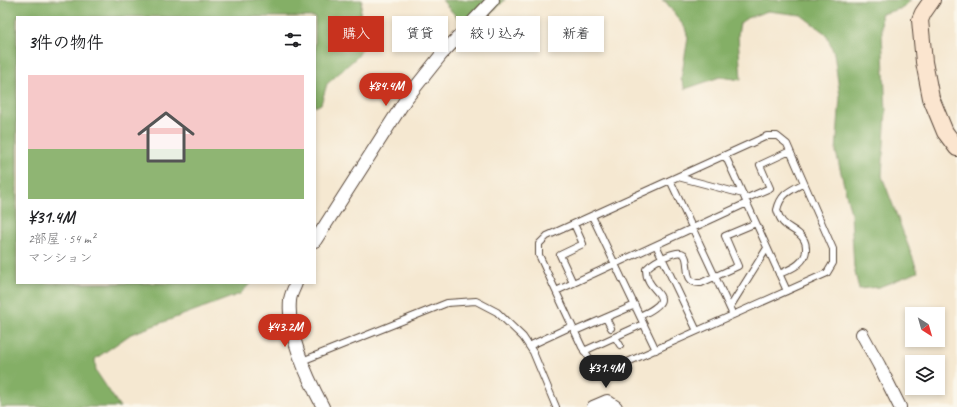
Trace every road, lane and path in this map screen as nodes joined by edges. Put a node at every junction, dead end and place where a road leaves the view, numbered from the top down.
1 (493, 0) edge
2 (932, 0) edge
3 (957, 148) edge
4 (790, 151) junction
5 (725, 155) junction
6 (678, 177) junction
7 (670, 180) junction
8 (804, 183) junction
9 (745, 199) junction
10 (592, 216) junction
11 (756, 223) junction
12 (574, 224) junction
13 (692, 228) junction
14 (316, 239) edge
15 (656, 245) junction
16 (767, 248) junction
17 (662, 258) junction
18 (615, 264) junction
19 (779, 274) junction
20 (715, 276) junction
21 (573, 283) junction
22 (296, 284) edge
23 (556, 291) junction
24 (787, 291) junction
25 (635, 305) junction
26 (730, 307) junction
27 (733, 315) junction
28 (640, 316) junction
29 (606, 318) junction
30 (643, 324) junction
31 (611, 328) dead end
32 (574, 329) junction
33 (697, 331) junction
34 (862, 334) dead end
35 (615, 337) junction
36 (620, 345) dead end
37 (529, 346) junction
38 (656, 350) junction
39 (584, 351) junction
40 (302, 361) junction
41 (323, 407) edge
42 (556, 407) edge
43 (593, 407) edge
44 (616, 407) edge
45 (900, 407) edge

1 - 14 street
2 - 3 street
4 - 5 lane
4 - 8 lane
4 - 9 lane
5 - 6 lane
5 - 9 lane
6 - 7 lane
6 - 9 lane
7 - 10 lane
7 - 13 lane
8 - 19 lane
8 - 24 lane
9 - 11 lane
9 - 13 lane
10 - 12 lane
10 - 18 lane
11 - 16 lane
11 - 20 lane
12 - 21 lane
12 - 23 lane
13 - 15 lane
13 - 20 lane
15 - 17 lane
15 - 18 lane
16 - 19 lane
16 - 26 lane
17 - 20 lane
17 - 28 lane
17 - 33 lane
18 - 21 lane
18 - 25 lane
19 - 24 lane
20 - 26 lane
21 - 23 lane
22 - 40 street
23 - 32 lane
24 - 27 lane
25 - 28 lane
25 - 29 lane
26 - 27 lane
27 - 33 lane
28 - 30 lane
29 - 31 lane
29 - 32 lane
30 - 35 lane
30 - 38 lane
32 - 37 lane
32 - 39 lane
33 - 38 lane
34 - 45 street
35 - 36 lane
35 - 39 lane
37 - 40 lane
37 - 42 lane
38 - 39 lane
40 - 41 street
43 - 44 street

